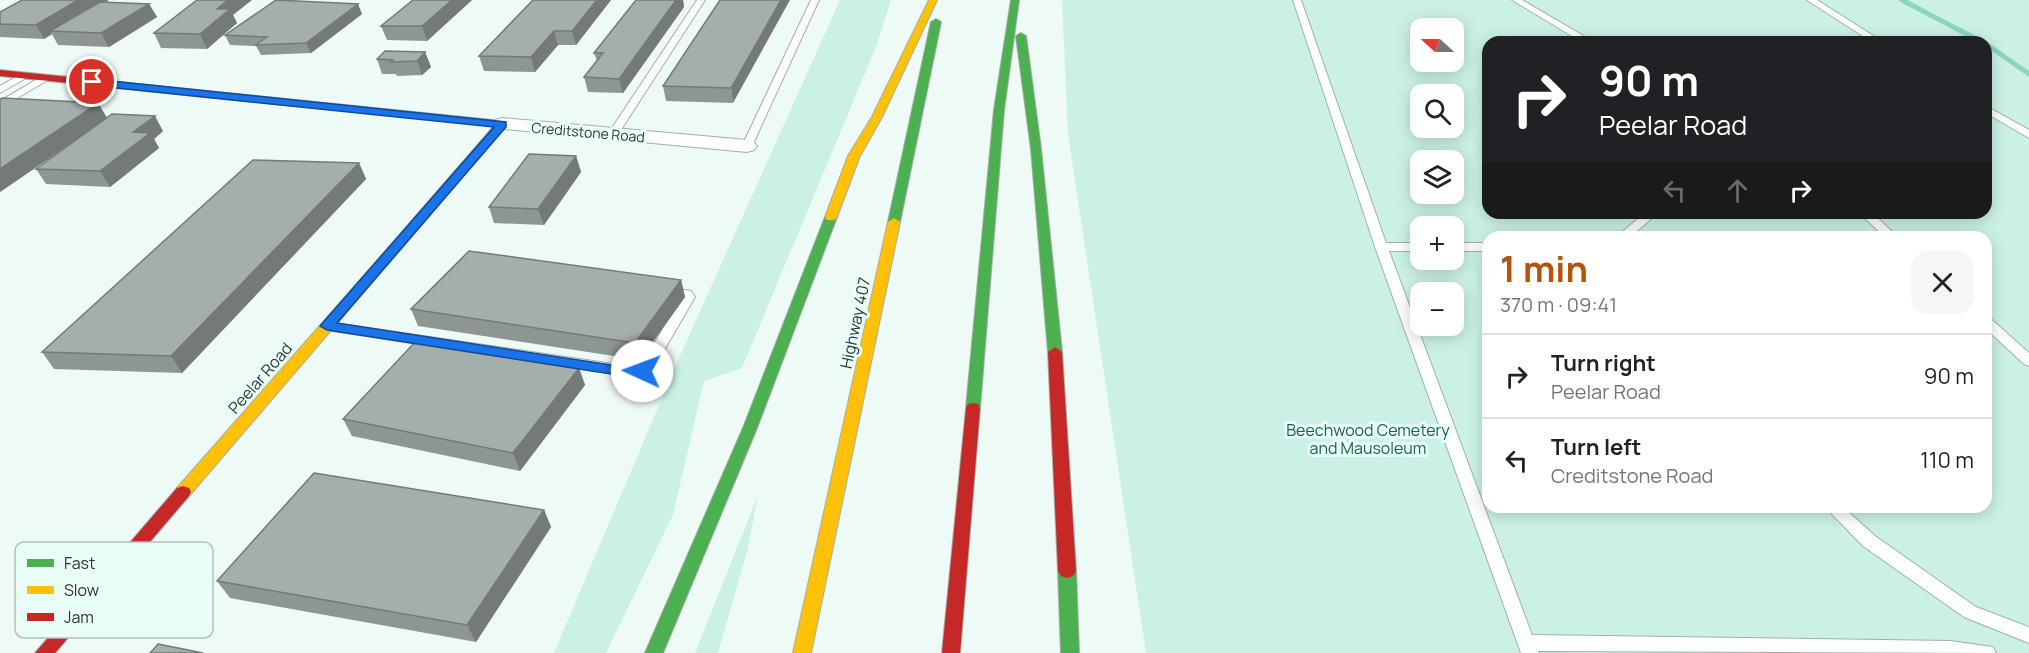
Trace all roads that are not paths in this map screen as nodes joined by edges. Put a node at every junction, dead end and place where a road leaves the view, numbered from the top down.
1 (701, 0) edge
2 (815, 0) edge
3 (933, 0) edge
4 (941, 0) edge
5 (1015, 0) edge
6 (1298, 0) edge
7 (1516, 0) edge
8 (1811, 0) edge
9 (1579, 36) edge
10 (1868, 36) edge
11 (0, 73) edge
12 (23, 76) junction
13 (44, 78) junction
14 (0, 90) edge
15 (2, 102) edge
16 (28, 104) edge
17 (1992, 113) edge
18 (502, 124) junction
19 (613, 134) junction
20 (2029, 135) edge
21 (747, 146) joint
22 (1644, 219) edge
23 (1872, 219) edge
24 (1630, 231) edge
25 (1885, 231) edge
26 (1381, 247) junction
27 (1410, 247) edge
28 (1464, 247) edge
29 (1482, 248) edge
30 (651, 289) edge
31 (327, 326) junction
32 (1992, 327) edge
33 (2029, 361) edge
34 (1839, 513) edge
35 (140, 542) edge
36 (2029, 635) edge
37 (57, 638) edge
38 (1528, 648) edge
39 (44, 653) edge
40 (654, 653) edge
41 (802, 653) edge
42 (951, 653) edge
43 (1070, 653) edge
44 (1987, 653) edge

1 - 19 lane
2 - 21 lane
3 - 40 main road
4 - 41 main road, Highway 407
5 - 42 main road
5 - 43 main road
6 - 26 lane
7 - 9 lane
8 - 10 lane
11 - 12 main road, Creditstone Road
12 - 13 main road, Creditstone Road
12 - 14 lane
13 - 15 lane
13 - 18 main road, Creditstone Road
15 - 16 lane
17 - 20 lane
18 - 19 street, Creditstone Road
18 - 31 main road, Peelar Road
19 - 21 street, Creditstone Road
22 - 24 lane
23 - 25 lane
26 - 27 lane
26 - 38 lane
28 - 29 lane
30 - 31 lane
31 - 35 main road, Peelar Road
32 - 33 lane
34 - 36 lane
37 - 39 main road, Peelar Road
38 - 44 lane

